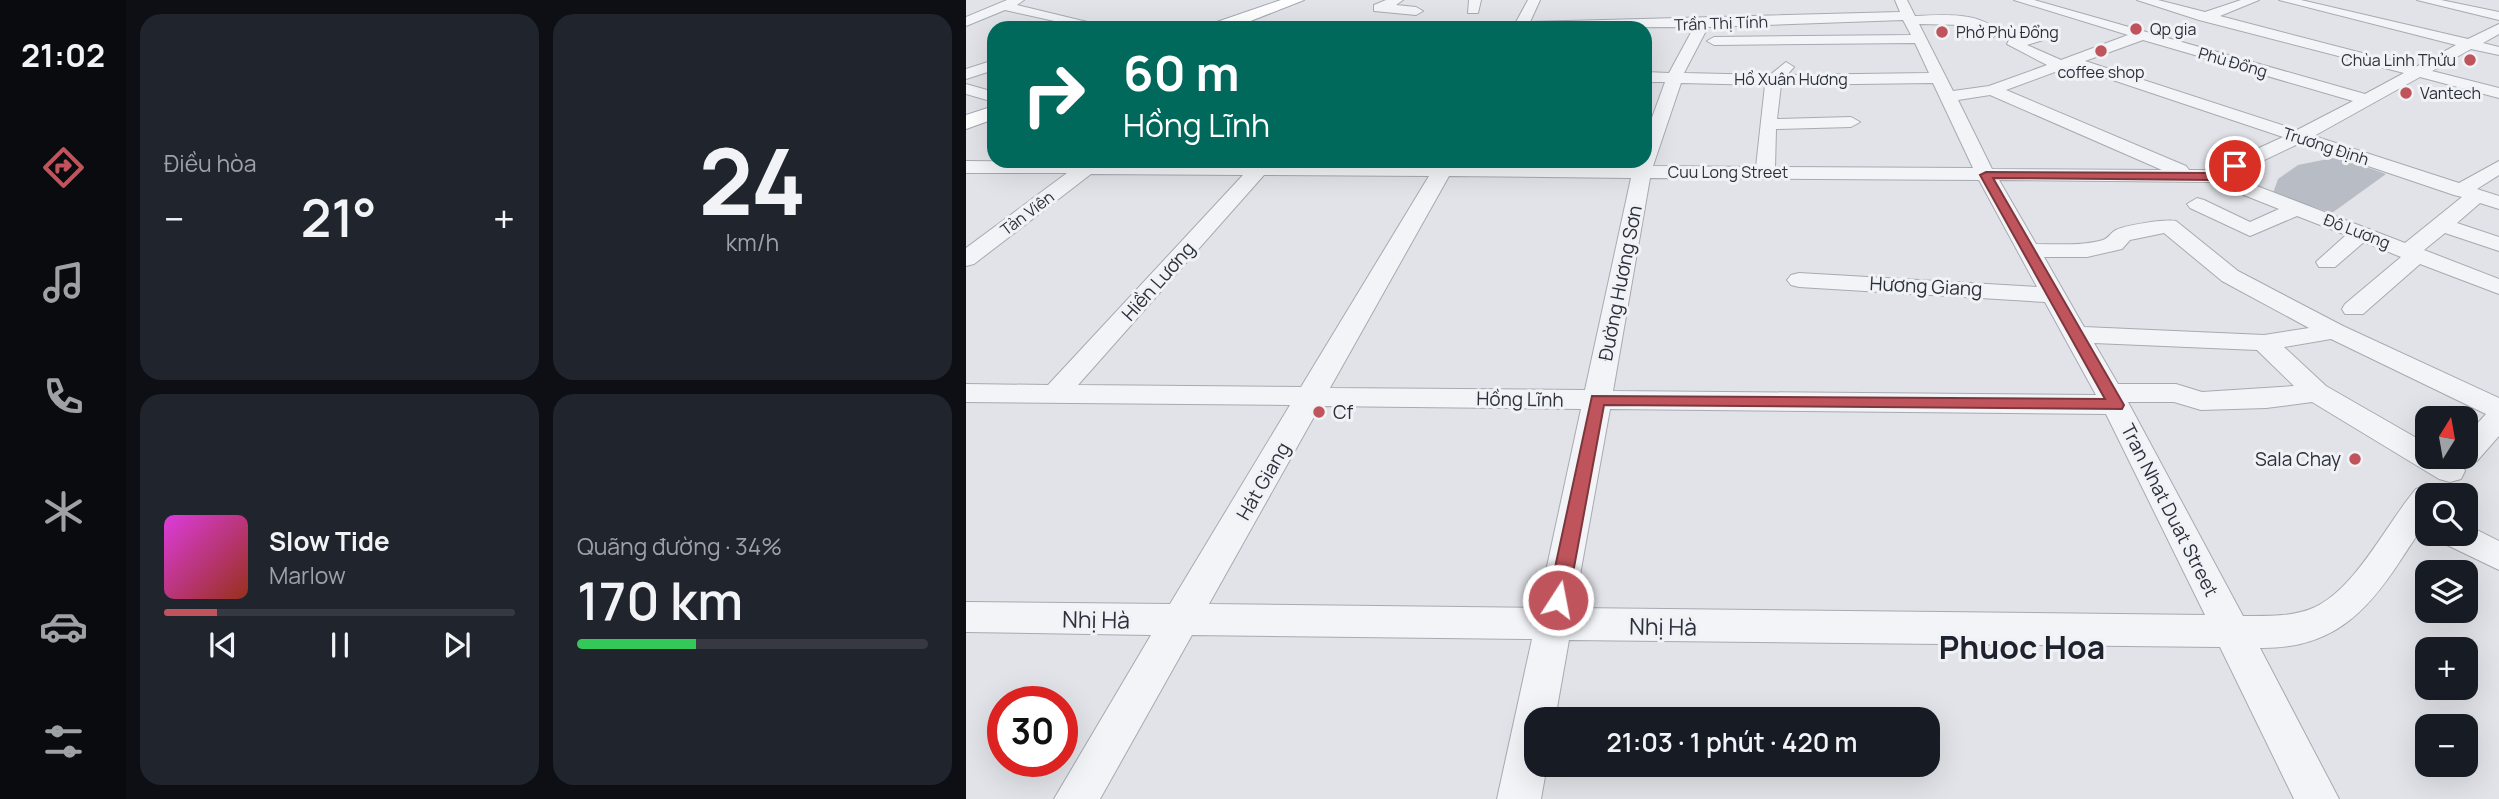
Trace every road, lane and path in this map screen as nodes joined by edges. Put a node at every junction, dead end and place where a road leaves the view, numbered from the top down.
1 (1296, 0) edge
2 (1312, 0) edge
3 (1397, 0) edge
4 (1534, 0) edge
5 (2020, 0) edge
6 (2143, 0) edge
7 (2253, 0) edge
8 (2285, 0) edge
9 (2423, 0) edge
10 (978, 1) edge
11 (1012, 2) edge
12 (2206, 16) junction
13 (2499, 16) edge
14 (1910, 19) edge
15 (1080, 21) edge
16 (1247, 21) edge
17 (1251, 21) edge
18 (1437, 21) edge
19 (1523, 21) edge
20 (966, 22) edge
21 (1703, 23) junction
22 (1652, 26) edge
23 (2499, 28) edge
24 (1993, 33) dead end
25 (2031, 34) dead end
26 (2139, 35) junction
27 (1857, 40) junction
28 (1694, 41) junction
29 (1787, 41) junction
30 (2469, 44) junction
31 (2499, 51) edge
32 (1864, 58) dead end
33 (1773, 60) dead end
34 (2068, 64) junction
35 (987, 67) edge
36 (2416, 72) junction
37 (966, 74) edge
38 (1675, 76) junction
39 (1652, 77) edge
40 (1756, 79) junction
41 (1774, 80) junction
42 (1943, 88) junction
43 (966, 89) edge
44 (1992, 90) junction
45 (2499, 93) edge
46 (987, 95) edge
47 (2365, 99) junction
48 (987, 106) edge
49 (966, 114) edge
50 (987, 114) edge
51 (966, 122) edge
52 (1851, 122) dead end
53 (1767, 124) junction
54 (2298, 137) junction
55 (1652, 142) edge
56 (2499, 167) edge
57 (1087, 168) edge
58 (1260, 168) edge
59 (1444, 168) edge
60 (1595, 168) edge
61 (1643, 168) edge
62 (1642, 171) junction
63 (1765, 171) junction
64 (1986, 175) junction
65 (2204, 176) junction
66 (2469, 193) junction
67 (2499, 203) edge
68 (2197, 204) dead end
69 (2239, 206) dead end
70 (2297, 208) junction
71 (2270, 220) junction
72 (2443, 225) junction
73 (2361, 233) junction
74 (2499, 244) edge
75 (2029, 251) junction
76 (2413, 253) junction
77 (968, 256) edge
78 (2327, 262) dead end
79 (1798, 280) dead end
80 (2499, 287) edge
81 (2054, 295) junction
82 (2354, 309) dead end
83 (2334, 331) junction
84 (2076, 334) junction
85 (2264, 343) junction
86 (2316, 391) junction
87 (966, 393) edge
88 (1055, 394) junction
89 (1313, 396) junction
90 (1597, 399) junction
91 (2112, 399) junction
92 (2499, 409) edge
93 (2499, 418) edge
94 (2415, 439) edge
95 (2478, 441) edge
96 (2454, 469) edge
97 (2442, 483) edge
98 (2415, 518) edge
99 (2478, 546) edge
100 (2499, 556) edge
101 (966, 617) edge
102 (1181, 620) junction
103 (1553, 625) junction
104 (2233, 634) junction
105 (1076, 799) edge
106 (1519, 799) edge
107 (2317, 799) edge

1 - 16 main road
2 - 17 main road
3 - 18 street
4 - 19 street
5 - 26 street, Phù Đổng
6 - 12 street
7 - 12 street, Hồ Xuân Hương
8 - 30 street
9 - 13 street
10 - 11 street
11 - 15 street
11 - 20 street
12 - 26 street, Hồ Xuân Hương
12 - 36 street
14 - 21 street, Trần Thị Tính
14 - 24 street
14 - 27 street
14 - 42 street, Tran Nhat Duat Street
21 - 22 street, Trần Thị Tính
21 - 28 street, Đường Hương Sơn
23 - 30 street
25 - 34 street, Trương Định
26 - 34 street, Hồ Xuân Hương
26 - 47 street, Phù Đổng
27 - 29 street
27 - 32 street
28 - 29 street
28 - 38 street, Đường Hương Sơn
29 - 41 street
30 - 31 street
30 - 36 street
33 - 40 street
34 - 44 street, Hồ Xuân Hương
34 - 54 street, Trương Định
35 - 37 street
36 - 45 street
36 - 47 street
38 - 39 street, Hồ Xuân Hương
38 - 40 street, Hồ Xuân Hương
38 - 55 street, Đường Hương Sơn
40 - 41 street, Hồ Xuân Hương
41 - 42 street, Hồ Xuân Hương
41 - 53 street
42 - 44 street, Hồ Xuân Hương
42 - 64 street, Tran Nhat Duat Street
43 - 46 street
44 - 65 street, Đô Lương
47 - 54 street
48 - 49 main road
50 - 51 main road
52 - 53 street
53 - 63 street
54 - 65 street
54 - 66 street, Trương Định
56 - 66 street
57 - 77 street, Tản Viên
58 - 88 street, Hiền Lương
59 - 89 street, Hát Giang
60 - 62 street, Cuu Long Street
61 - 62 street, Đường Hương Sơn
62 - 63 street, Cuu Long Street
62 - 90 street, Đường Hương Sơn
63 - 64 street, Cuu Long Street
64 - 65 street, Cuu Long Street
64 - 75 street, Tran Nhat Duat Street
65 - 70 street, Đô Lương
66 - 67 street, Trương Định
66 - 72 street
68 - 71 street
69 - 71 street
70 - 71 street
70 - 73 street, Đô Lương
72 - 74 street
72 - 76 street
73 - 76 street, Đô Lương
73 - 78 street
75 - 81 street, Tran Nhat Duat Street
75 - 83 street
76 - 80 street, Đô Lương
76 - 82 street
79 - 81 street, Hương Giang
81 - 84 street, Tran Nhat Duat Street
83 - 85 street
83 - 92 street
84 - 85 street
84 - 91 street, Tran Nhat Duat Street
85 - 86 street
86 - 91 street, Hồng Lĩnh
86 - 94 street
87 - 88 street, Hồng Lĩnh
88 - 89 street, Hồng Lĩnh
89 - 90 street, Hồng Lĩnh
89 - 102 street, Hát Giang
90 - 91 street, Hồng Lĩnh
90 - 103 street, Đường Hương Sơn
91 - 104 street, Tran Nhat Duat Street
93 - 95 street, Nhị Hà
96 - 97 street, Nhị Hà
98 - 104 street, Nhị Hà
99 - 100 street
101 - 102 street, Nhị Hà
102 - 103 street, Nhị Hà
102 - 105 street, Hát Giang
103 - 104 street, Nhị Hà
103 - 106 street, Đường Hương Sơn
104 - 107 street, Tran Nhat Duat Street

